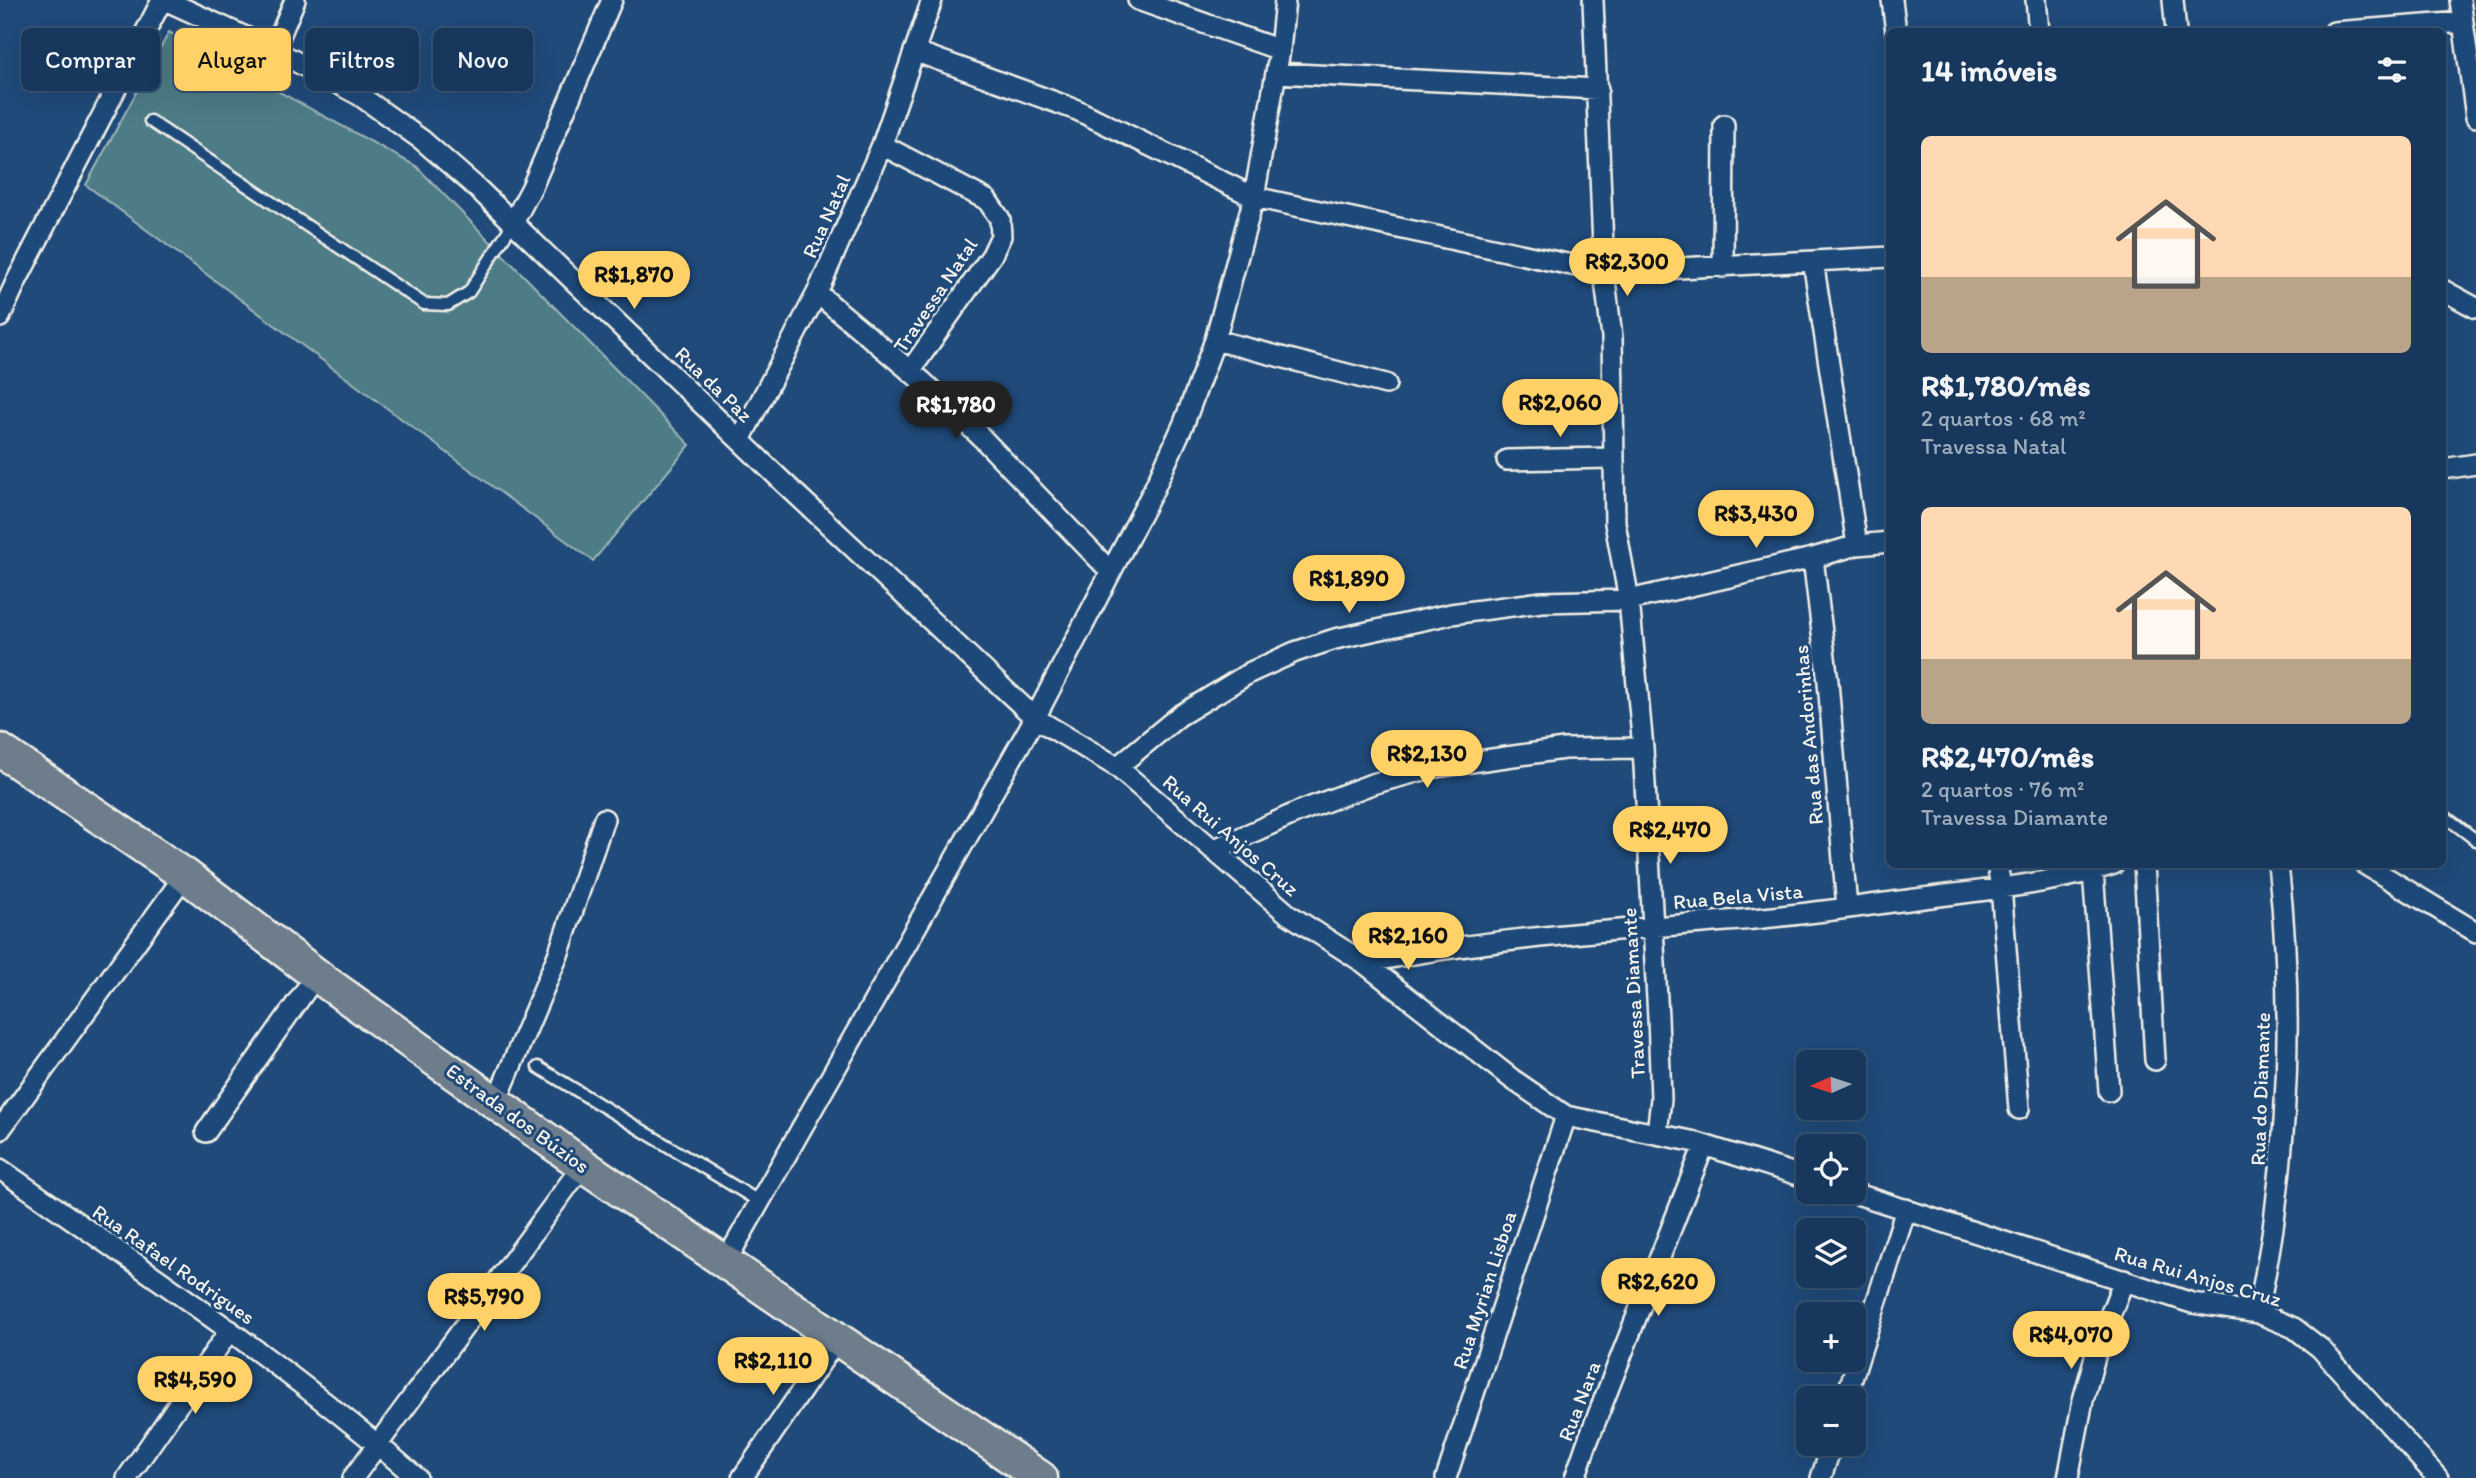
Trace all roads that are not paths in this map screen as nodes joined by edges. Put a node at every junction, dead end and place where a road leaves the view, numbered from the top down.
1 (164, 0) edge
2 (295, 0) edge
3 (612, 0) edge
4 (932, 0) edge
5 (1138, 0) edge
6 (1285, 0) edge
7 (1593, 0) edge
8 (1892, 0) edge
9 (2036, 0) edge
10 (2173, 0) edge
11 (2460, 0) edge
12 (2463, 22) junction
13 (226, 28) edge
14 (283, 28) edge
15 (1896, 28) edge
16 (2039, 28) edge
17 (2176, 28) edge
18 (2386, 28) edge
19 (1280, 50) junction
20 (914, 51) junction
21 (291, 59) edge
22 (1276, 73) junction
23 (1598, 89) junction
24 (2476, 117) edge
25 (149, 121) dead end
26 (1724, 124) dead end
27 (882, 145) junction
28 (1254, 197) junction
29 (513, 223) junction
30 (1886, 257) edge
31 (1813, 261) junction
32 (1723, 267) junction
33 (1604, 272) junction
34 (8, 276) edge
35 (2446, 292) edge
36 (817, 293) junction
37 (2476, 308) edge
38 (0, 317) edge
39 (1215, 340) junction
40 (910, 371) junction
41 (1387, 384) dead end
42 (740, 440) junction
43 (1614, 458) junction
44 (1507, 460) dead end
45 (2476, 464) edge
46 (2446, 469) edge
47 (1886, 541) edge
48 (1857, 545) junction
49 (1813, 558) junction
50 (1111, 572) junction
51 (1629, 600) junction
52 (1035, 718) junction
53 (1643, 748) junction
54 (0, 750) edge
55 (1117, 767) junction
56 (2446, 817) edge
57 (604, 819) dead end
58 (2476, 839) edge
59 (1215, 849) junction
60 (1998, 868) edge
61 (2102, 868) edge
62 (2144, 868) edge
63 (2278, 868) edge
64 (2371, 868) edge
65 (2093, 871) junction
66 (185, 875) junction
67 (2001, 887) junction
68 (1847, 908) junction
69 (1653, 926) junction
70 (2476, 932) edge
71 (1364, 963) junction
72 (317, 974) junction
73 (2155, 1060) dead end
74 (538, 1067) dead end
75 (2109, 1091) dead end
76 (496, 1102) junction
77 (2019, 1109) dead end
78 (1566, 1116) junction
79 (0, 1130) edge
80 (206, 1132) dead end
81 (1657, 1133) junction
82 (1704, 1145) junction
83 (583, 1166) junction
84 (0, 1169) edge
85 (1796, 1174) edge
86 (1866, 1197) edge
87 (760, 1202) junction
88 (1906, 1209) junction
89 (726, 1261) junction
90 (2124, 1280) junction
91 (2258, 1314) junction
92 (230, 1330) junction
93 (837, 1339) junction
94 (1850, 1386) edge
95 (377, 1443) junction
96 (1828, 1456) edge
97 (127, 1478) edge
98 (353, 1478) edge
99 (417, 1478) edge
100 (742, 1478) edge
101 (1041, 1478) edge
102 (1446, 1478) edge
103 (1576, 1478) edge
104 (1821, 1478) edge
105 (2068, 1478) edge
106 (2438, 1478) edge

1 - 13 street, Rua da Paz
1 - 34 street
2 - 14 street
3 - 29 street
4 - 20 street, Rua Natal
5 - 19 street
6 - 19 street
7 - 23 street, Travessa Diamante
8 - 15 street
9 - 16 street
10 - 17 street
11 - 12 street
12 - 18 street
12 - 24 street
19 - 22 street
20 - 27 street, Rua Natal
20 - 28 street
21 - 29 street, Rua da Paz
22 - 23 street
22 - 28 street
23 - 33 street, Travessa Diamante
25 - 29 lane
26 - 32 street
27 - 36 street, Rua Natal
27 - 40 street, Travessa Natal
28 - 33 street
28 - 39 street
29 - 42 street, Rua da Paz
30 - 31 street
31 - 32 street
31 - 48 street
32 - 33 street
33 - 43 street, Travessa Diamante
34 - 38 street
35 - 37 street
36 - 40 street, Travessa Natal
36 - 42 street, Rua Natal
39 - 41 street
39 - 50 street
40 - 50 street, Travessa Natal
42 - 52 street, Rua da Paz
43 - 44 street
43 - 51 street, Travessa Diamante
45 - 46 street
47 - 48 street
48 - 49 street
49 - 51 street
49 - 68 street, Rua das Andorinhas
50 - 52 street
51 - 53 street, Travessa Diamante
51 - 55 street
52 - 55 street, Rua Rui Anjos Cruz
52 - 87 street
53 - 59 street
53 - 69 street, Travessa Diamante
54 - 66 main road, Estrada dos Búzios
55 - 59 street, Rua Rui Anjos Cruz
56 - 58 lane
57 - 76 street
59 - 71 street, Rua Rui Anjos Cruz
60 - 67 street
61 - 65 street, Rua Bela Vista
62 - 73 street
63 - 91 street, Rua do Diamante
64 - 70 street
65 - 67 street, Rua Bela Vista
65 - 75 street
66 - 72 main road, Estrada dos Búzios
66 - 79 street
67 - 68 street, Rua Bela Vista
67 - 77 street
68 - 69 street, Rua Bela Vista
69 - 71 street, Rua Bela Vista
69 - 81 street, Travessa Diamante
71 - 78 street, Rua Rui Anjos Cruz
72 - 76 main road, Estrada dos Búzios
72 - 80 street
74 - 87 lane
76 - 83 main road, Estrada dos Búzios
78 - 81 street, Rua Rui Anjos Cruz
78 - 102 street, Rua Myrian Lisboa
81 - 82 street, Rua Rui Anjos Cruz
82 - 85 street, Rua Rui Anjos Cruz
82 - 103 street, Rua Nara
83 - 89 main road, Estrada dos Búzios
83 - 95 street
84 - 92 street, Rua Rafael Rodrigues
86 - 88 street, Rua Rui Anjos Cruz
87 - 89 street
88 - 90 street, Rua Rui Anjos Cruz
88 - 94 street
89 - 93 main road, Estrada dos Búzios
90 - 91 street, Rua Rui Anjos Cruz
90 - 105 street
91 - 106 street, Rua Rui Anjos Cruz
92 - 95 street, Rua Rafael Rodrigues
92 - 97 street
93 - 100 street
93 - 101 main road, Estrada dos Búzios
95 - 98 street
95 - 99 street, Rua Rafael Rodrigues
96 - 104 street

